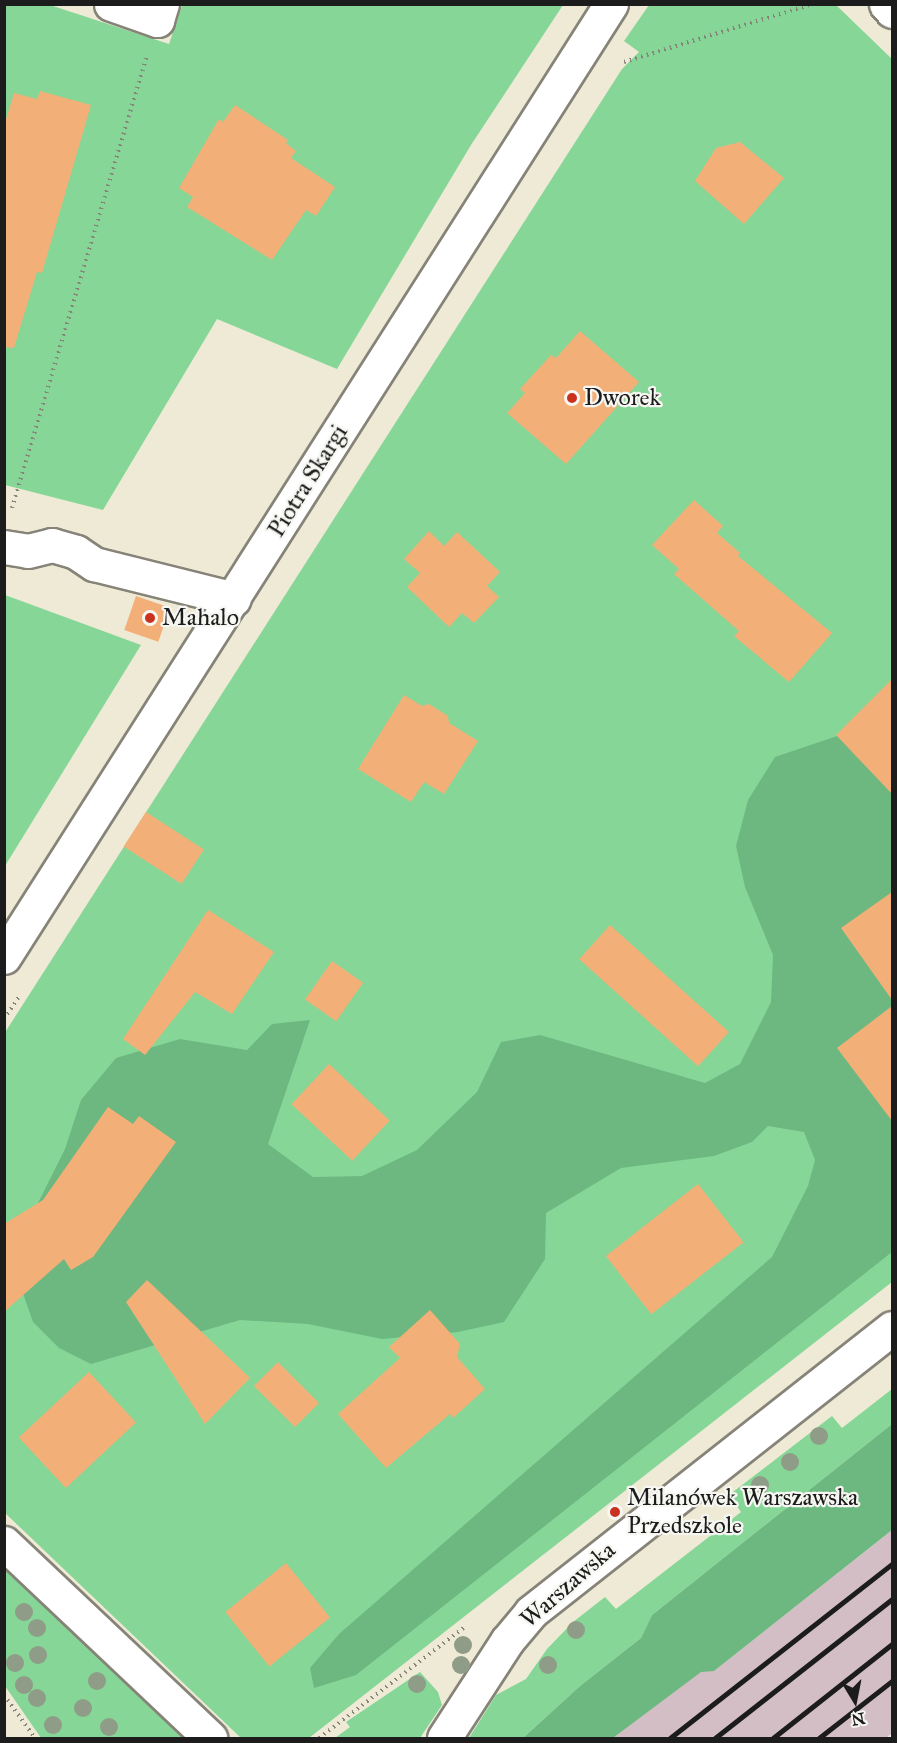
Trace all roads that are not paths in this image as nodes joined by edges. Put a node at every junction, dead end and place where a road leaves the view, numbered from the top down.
1 (111, 4) edge
2 (611, 4) edge
3 (886, 4) edge
4 (892, 11) edge
5 (160, 12) edge
6 (4, 546) edge
7 (234, 600) junction
8 (4, 957) edge
9 (892, 1328) edge
10 (4, 1543) edge
11 (210, 1738) edge
12 (444, 1738) edge

1 - 5 street
2 - 7 street, Piotra Skargi
3 - 4 street
6 - 7 street
7 - 8 street, Piotra Skargi
9 - 12 street, Warszawska
10 - 11 street

